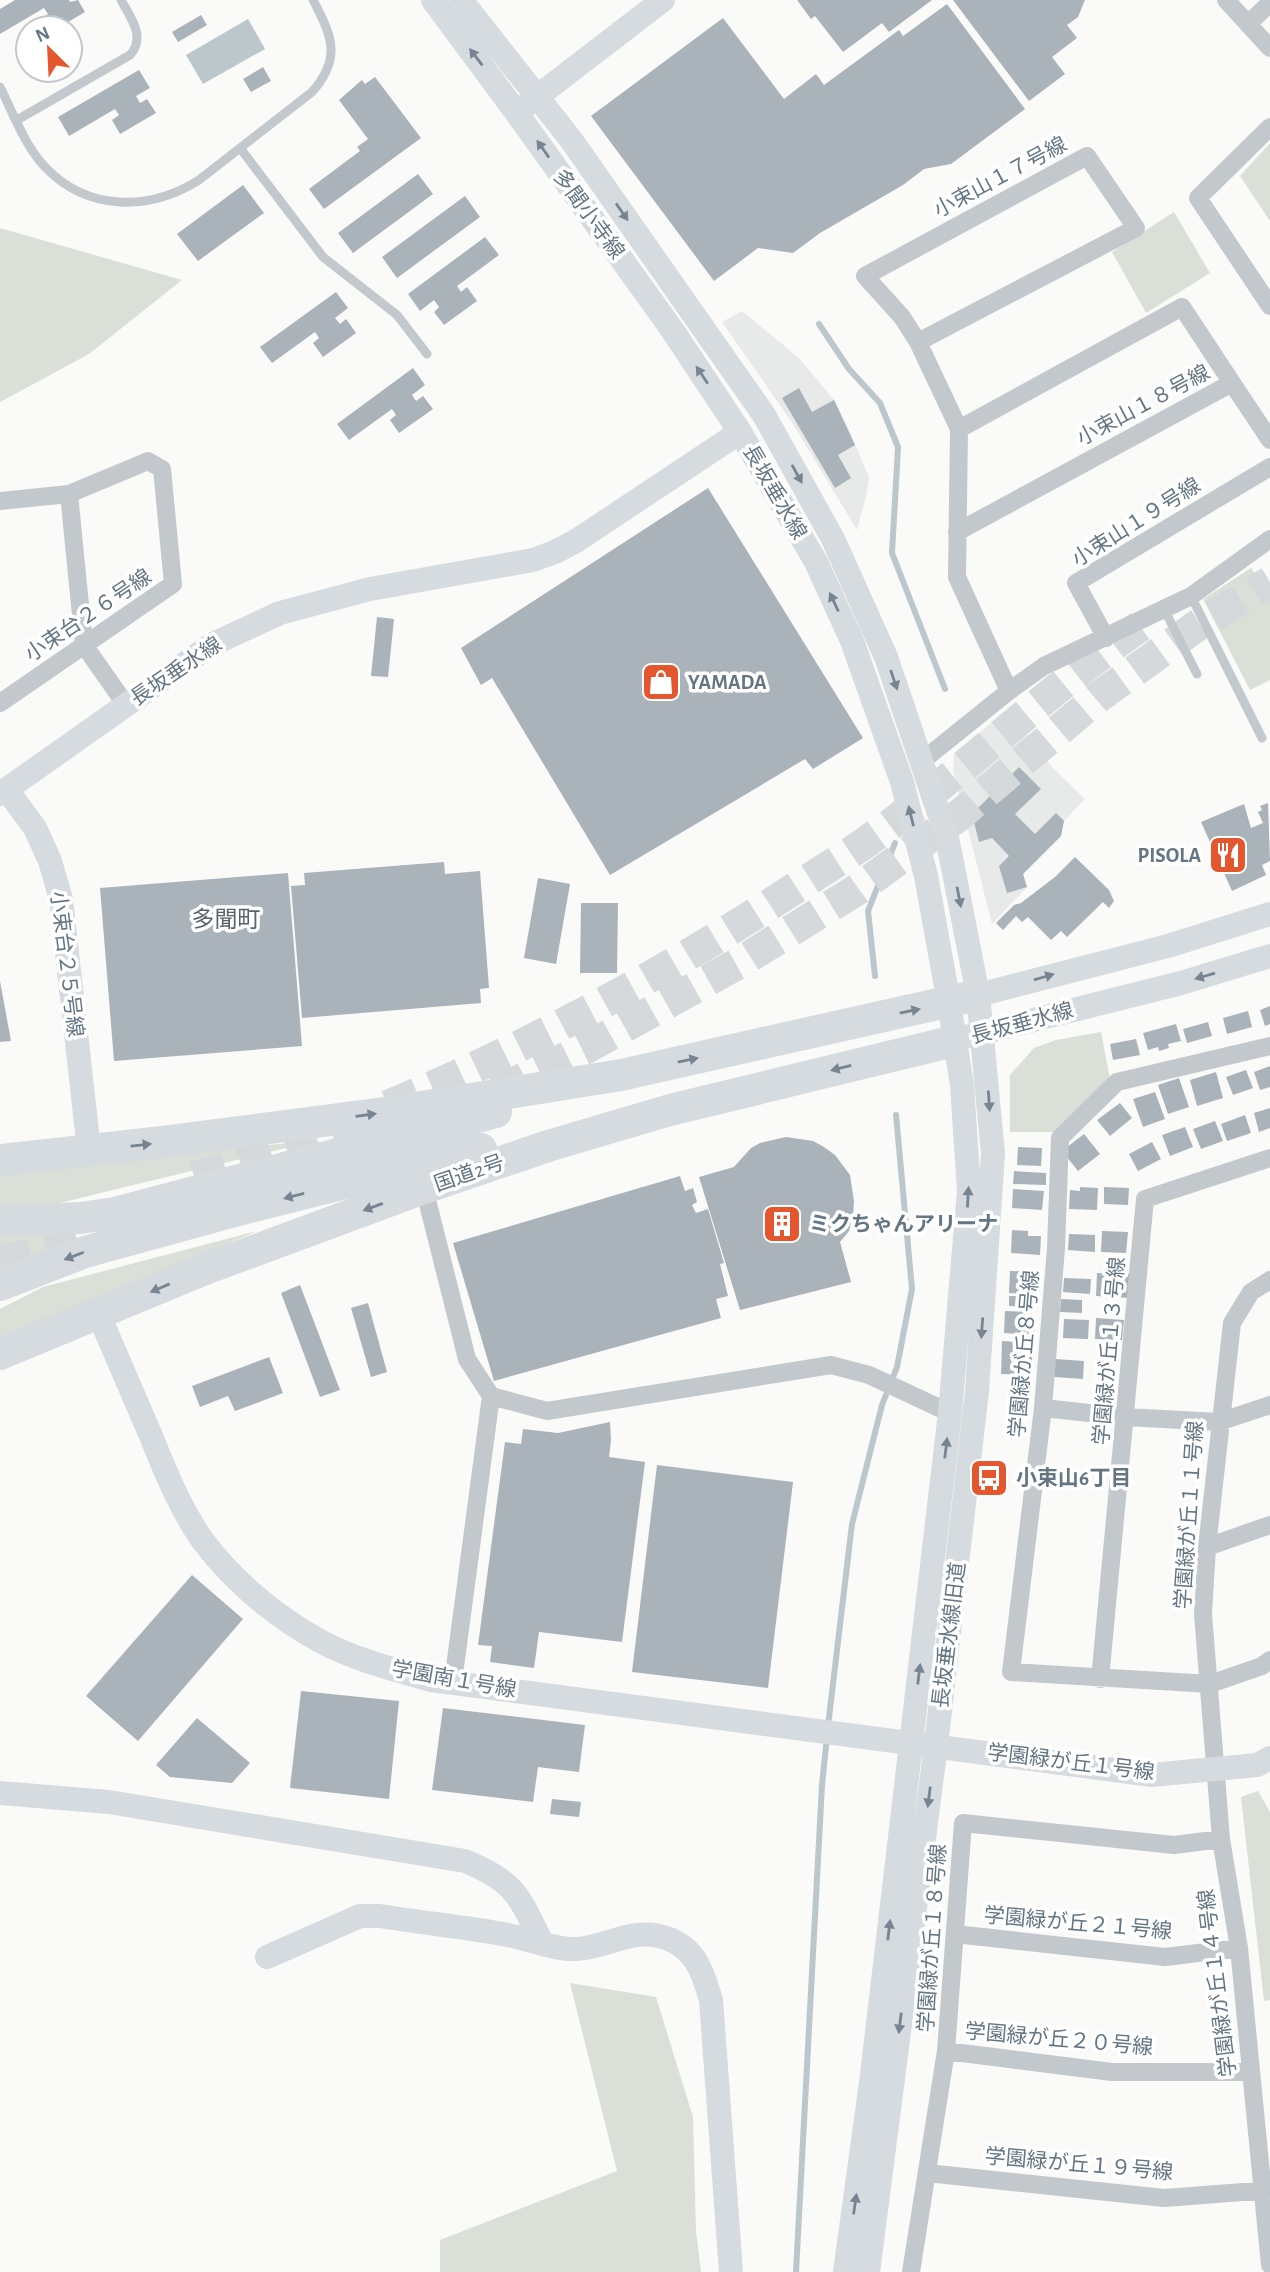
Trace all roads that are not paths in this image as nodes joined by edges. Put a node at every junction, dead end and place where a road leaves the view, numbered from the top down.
1 (121, 0) edge
2 (313, 0) edge
3 (433, 0) edge
4 (461, 0) edge
5 (663, 0) edge
6 (1226, 0) edge
7 (1270, 3) edge
8 (1248, 24) junction
9 (1270, 48) edge
10 (0, 87) edge
11 (539, 97) junction
12 (516, 112) junction
13 (17, 120) junction
14 (1270, 127) edge
15 (240, 148) junction
16 (1270, 306) edge
17 (918, 342) junction
18 (427, 355) dead end
19 (1232, 383) junction
20 (764, 415) joint
21 (959, 429) junction
22 (740, 432) junction
23 (1270, 440) edge
24 (1270, 467) edge
25 (69, 494) junction
26 (0, 501) edge
27 (957, 532) junction
28 (1270, 539) edge
29 (1191, 596) junction
30 (1164, 609) junction
31 (1105, 638) junction
32 (84, 645) junction
33 (1198, 674) dead end
34 (1009, 691) junction
35 (0, 703) edge
36 (126, 705) junction
37 (1262, 738) dead end
38 (922, 761) junction
39 (3, 792) edge
40 (1270, 914) edge
41 (1270, 956) edge
42 (964, 999) junction
43 (969, 1037) junction
44 (1270, 1046) edge
45 (621, 1075) junction
46 (670, 1110) junction
47 (89, 1150) junction
48 (1270, 1158) edge
49 (0, 1160) edge
50 (424, 1188) junction
51 (0, 1221) edge
52 (1270, 1280) edge
53 (0, 1285) edge
54 (99, 1313) junction
55 (0, 1354) edge
56 (491, 1396) junction
57 (1270, 1405) edge
58 (1043, 1408) junction
59 (950, 1413) junction
60 (1126, 1417) junction
61 (1219, 1422) junction
62 (1270, 1525) edge
63 (1207, 1547) junction
64 (1270, 1660) edge
65 (1100, 1679) junction
66 (453, 1682) junction
67 (1210, 1684) junction
68 (873, 1736) joint
69 (924, 1743) junction
70 (1270, 1758) edge
71 (1215, 1770) junction
72 (0, 1793) edge
73 (1222, 1839) junction
74 (955, 1934) junction
75 (542, 1943) junction
76 (1239, 1948) junction
77 (267, 1958) dead end
78 (946, 2051) junction
79 (1251, 2072) junction
80 (926, 2173) junction
81 (1267, 2191) edge
82 (1270, 2265) edge
83 (731, 2272) edge
84 (845, 2272) edge
85 (868, 2272) edge
86 (911, 2272) edge

1 - 13 lane
2 - 15 lane
12 -> 3 street, 多聞小寺線
4 - 11 street, 多聞小寺線
5 - 11 street
6 - 8 street
7 - 8 street
8 - 9 street
10 - 13 lane
11 - 12 street
11 -> 20 street, 多聞小寺線
22 -> 12 street, 多聞小寺線
13 - 15 lane
14 - 16 street
15 - 18 lane
17 - 17 street, 小束山１７号線
17 - 21 street, 小束山１７号線
19 - 21 street, 小束山１８号線
19 - 23 street
19 - 27 street, 小束山１８号線
20 -> 38 street, 長坂垂水線
21 - 27 street, 小束山１７号線
22 - 36 street, 長坂垂水線
42 -> 22 street, 長坂垂水線
24 - 31 street, 小束山１９号線
25 - 26 street, 小束台２６号線
25 - 32 street
25 - 32 street, 小束台２６号線
27 - 34 street, 小束山１７号線
28 - 29 street
29 - 30 street
29 - 37 lane
30 - 31 street
30 - 33 lane
31 - 34 street
32 - 35 street, 小束台２６号線
32 - 36 street
34 - 38 street
36 - 39 street, 長坂垂水線
38 -> 42 street, 長坂垂水線
39 - 47 street, 小束台２５号線
42 -> 40 street, 長坂垂水線
41 -> 43 street, 長坂垂水線
42 - 43 street, 長坂垂水線
45 -> 42 highway
43 -> 46 highway, 国道2号
59 -> 43 street, 長坂垂水線旧道
43 -> 69 street, 長坂垂水線旧道
44 - 58 street, 学園緑が丘８号線
47 -> 45 highway
45 - 51 highway
46 - 50 highway, 国道2号
46 -> 53 highway
47 - 49 highway
48 - 60 street, 学園緑が丘１３号線
50 -> 54 highway, 国道2号
50 - 56 street
52 - 61 street, 学園緑が丘１１号線
54 - 55 highway, 国道2号
54 - 66 street, 学園南１号線
56 - 59 street
56 - 66 street
57 - 61 street
58 - 60 street
58 - 65 street, 学園緑が丘８号線
69 -> 59 street, 長坂垂水線旧道
60 - 61 street
60 - 65 street, 学園緑が丘１３号線
61 - 63 street, 学園緑が丘１１号線
62 - 63 street
63 - 67 street, 学園緑が丘１１号線
64 - 67 street, 学園緑が丘８号線
65 - 67 street, 学園緑が丘８号線
66 - 68 street, 学園南１号線
67 - 71 street, 学園緑が丘１１号線
68 - 69 street, 学園緑が丘１号線
69 - 71 street, 学園緑が丘１号線
84 -> 69 street, 長坂垂水線旧道
69 -> 85 street, 長坂垂水線旧道
70 - 71 street, 学園緑が丘１号線
71 - 73 street, 学園緑が丘１４号線
72 - 75 street
73 - 74 street, 学園緑が丘１８号線
73 - 76 street, 学園緑が丘１４号線
74 - 76 street, 学園緑が丘２１号線
74 - 78 street, 学園緑が丘１８号線
75 - 77 street
75 - 83 street
76 - 79 street, 学園緑が丘１４号線
78 - 79 street, 学園緑が丘２０号線
78 - 80 street, 学園緑が丘１８号線
79 - 81 street, 学園緑が丘１４号線
80 - 81 street, 学園緑が丘１９号線
80 - 86 street, 学園緑が丘１８号線
81 - 82 street, 学園緑が丘１４号線

